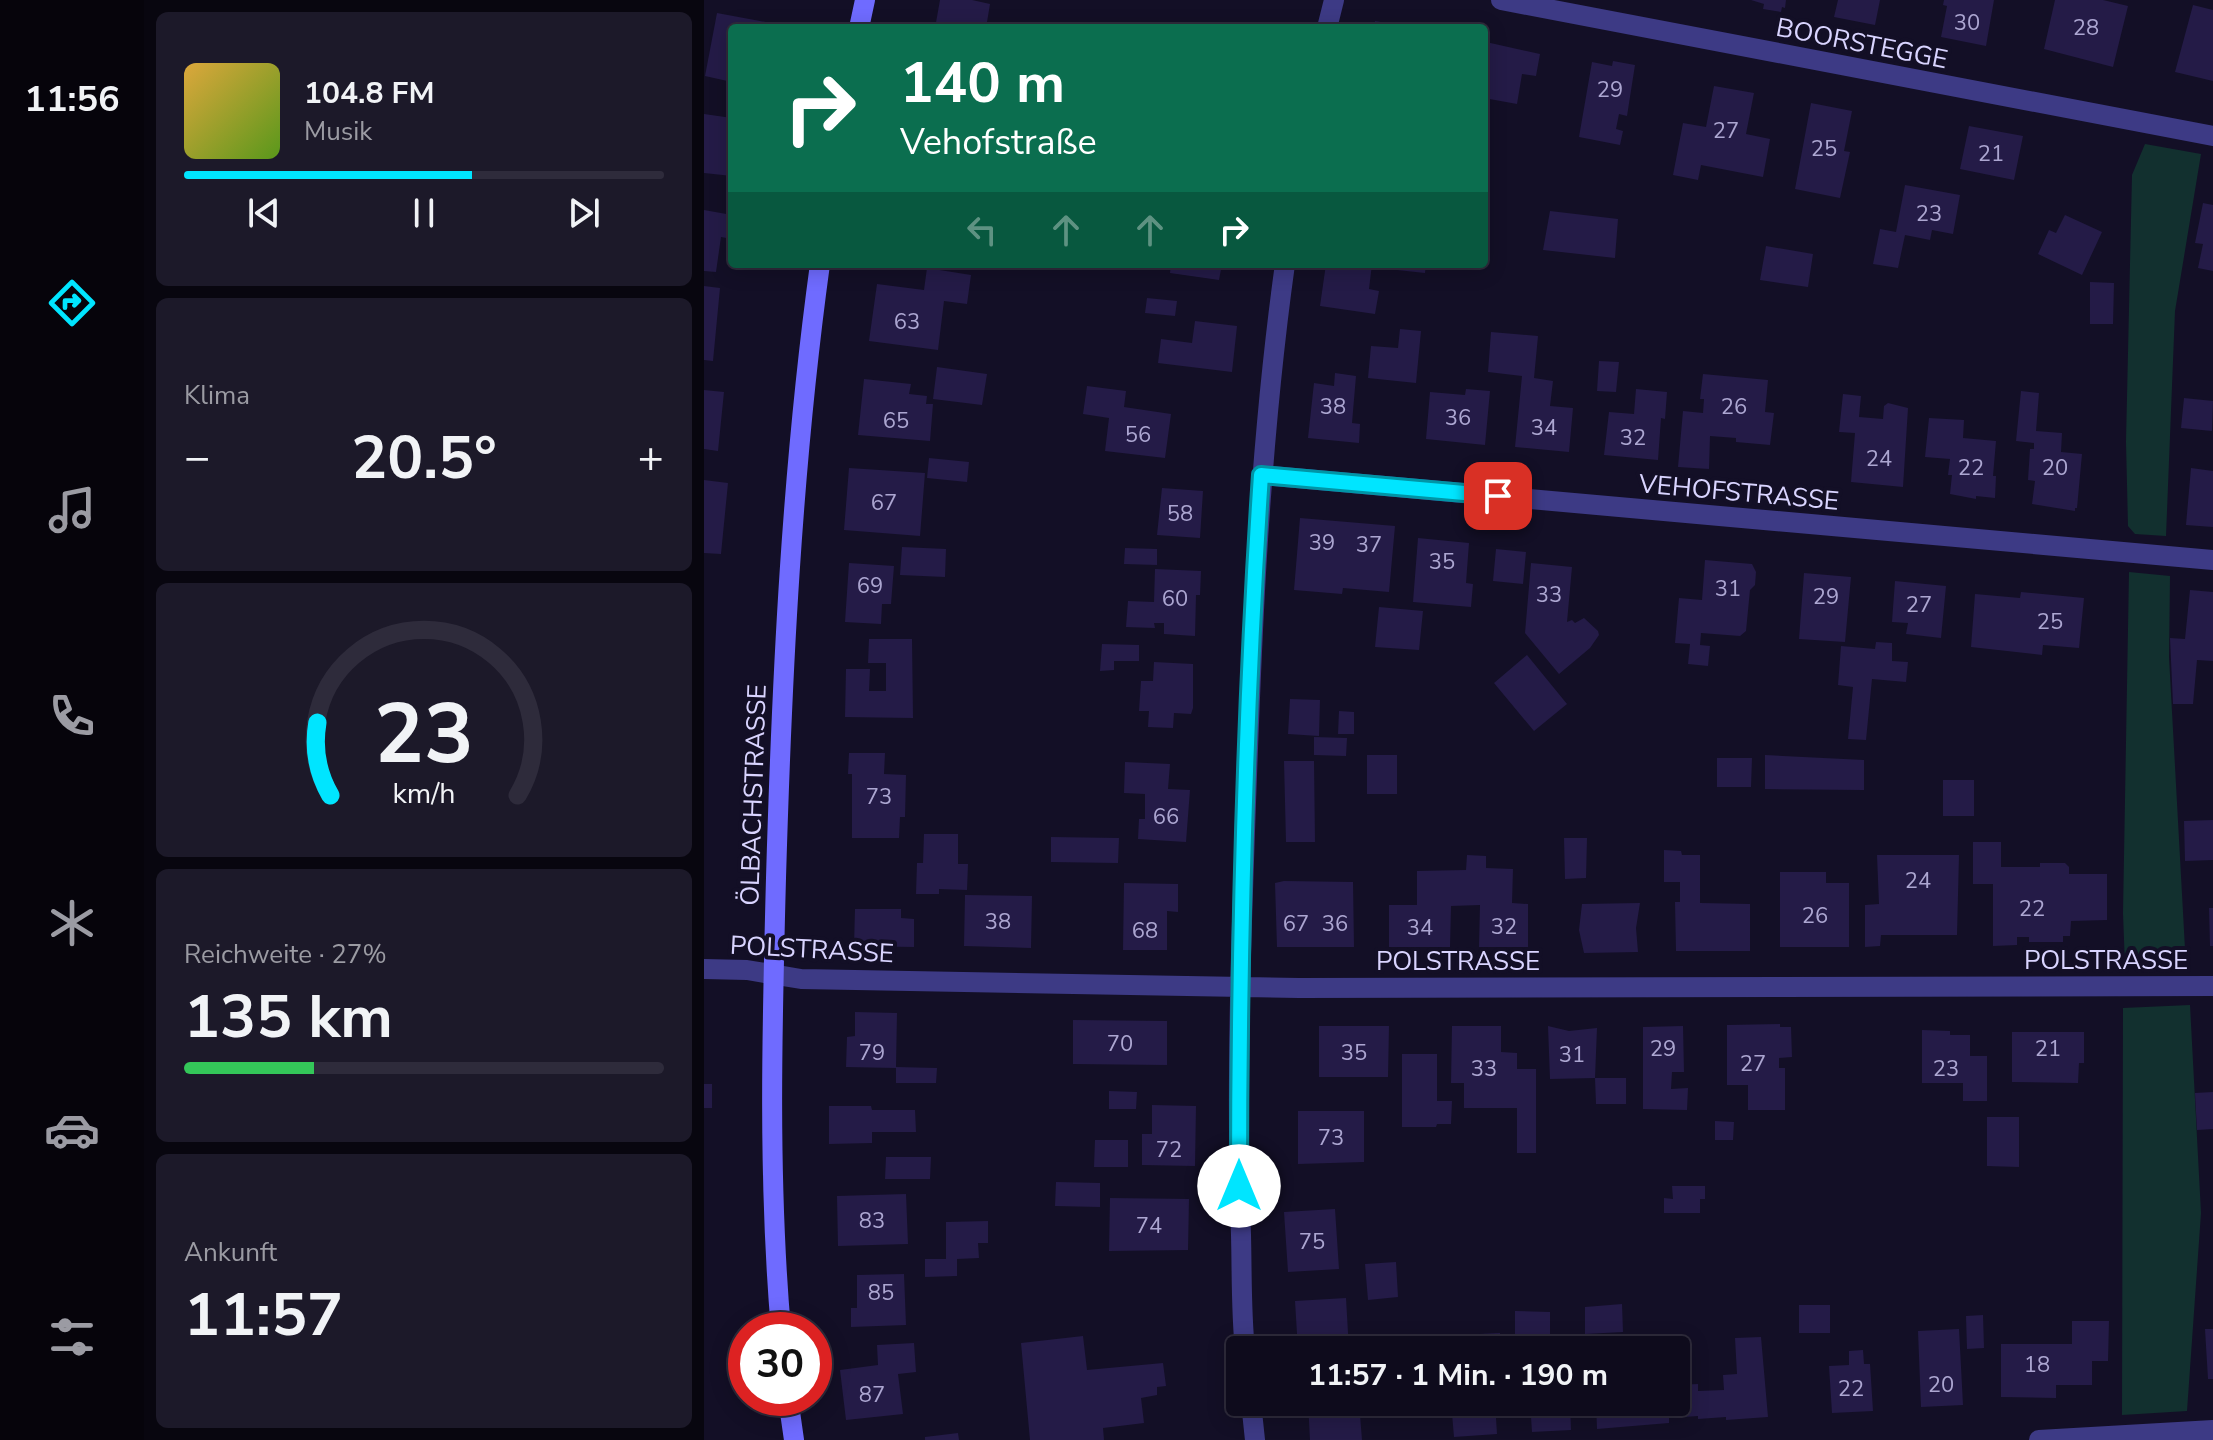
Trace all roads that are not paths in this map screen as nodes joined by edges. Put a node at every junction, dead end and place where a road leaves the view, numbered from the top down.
1 (865, 0) edge
2 (1334, 0) edge
3 (1501, 0) edge
4 (860, 24) edge
5 (1328, 24) edge
6 (2213, 136) edge
7 (820, 268) edge
8 (1284, 268) edge
9 (1261, 475) junction
10 (2213, 560) edge
11 (704, 969) edge
12 (774, 974) junction
13 (1240, 986) junction
14 (2213, 986) edge
15 (780, 1312) edge
16 (1244, 1336) edge
17 (791, 1416) edge
18 (1252, 1416) edge
19 (2213, 1430) edge
20 (794, 1440) edge
21 (1255, 1440) edge
22 (2039, 1440) edge

1 - 4 street
2 - 5 street
3 - 6 street, BOORSTEGGE
7 - 12 street, ÖLBACHSTRASSE
8 - 9 street
9 - 10 street, VEHOFSTRASSE
9 - 13 street
11 - 12 street, POLSTRASSE
12 - 13 street, POLSTRASSE
12 - 15 street, ÖLBACHSTRASSE
13 - 14 street, POLSTRASSE
13 - 16 street
17 - 20 street
18 - 21 street
19 - 22 street

